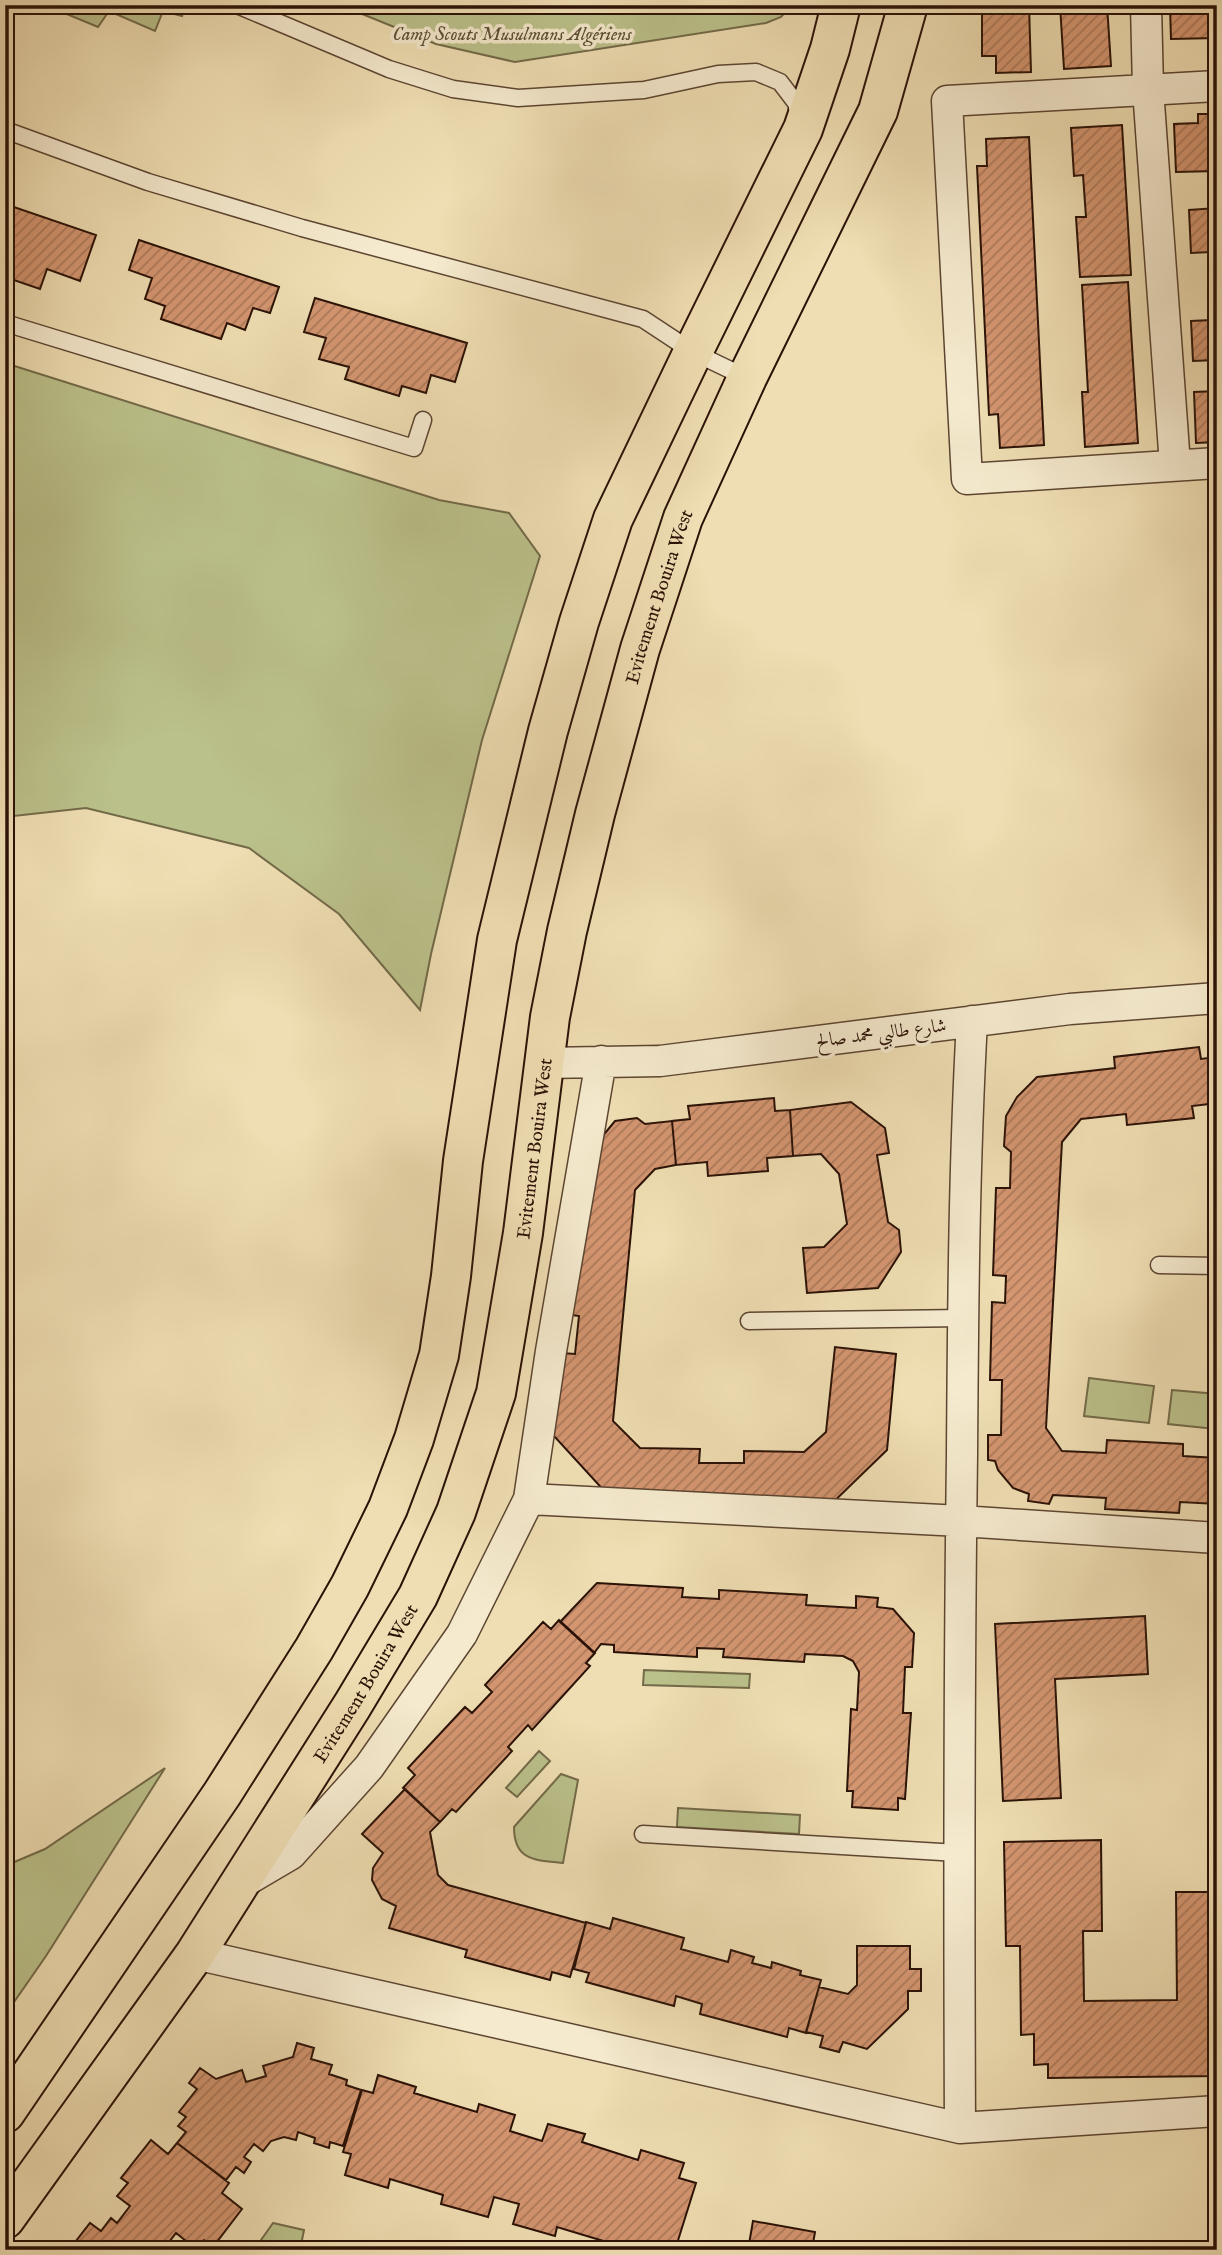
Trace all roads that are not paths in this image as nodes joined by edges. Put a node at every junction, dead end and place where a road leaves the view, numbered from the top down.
1 (237, 5) edge
2 (841, 5) edge
3 (908, 5) edge
4 (1146, 5) edge
5 (1217, 86) edge
6 (1148, 89) junction
7 (803, 129) junction
8 (5, 130) edge
9 (5, 323) edge
10 (693, 352) junction
11 (747, 378) junction
12 (423, 421) dead end
13 (1217, 463) edge
14 (1175, 465) junction
15 (1217, 998) edge
16 (972, 1021) junction
17 (601, 1061) junction
18 (545, 1063) junction
19 (1159, 1265) dead end
20 (1217, 1266) edge
21 (963, 1318) junction
22 (749, 1321) dead end
23 (529, 1499) junction
24 (961, 1521) junction
25 (1217, 1538) edge
26 (643, 1834) dead end
27 (958, 1853) junction
28 (236, 1887) junction
29 (195, 1954) junction
30 (1217, 2111) edge
31 (5, 2113) edge
32 (960, 2128) junction
33 (5, 2219) edge

1 - 7 lane
2 - 7 highway
3 - 11 highway, Evitement Bouira West
4 - 6 street
5 - 6 street
6 - 14 street
6 - 14 street
7 - 10 highway
8 - 10 lane
9 - 12 lane
10 - 11 lane
10 - 31 highway
11 - 18 highway, Evitement Bouira West
13 - 14 street
15 - 16 street, شارع طالبي محمد صالح
16 - 17 street, شارع طالبي محمد صالح
16 - 21 street
17 - 18 street, شارع طالبي محمد صالح
17 - 23 street
18 - 28 highway, Evitement Bouira West
19 - 20 lane
21 - 22 lane
21 - 24 street
23 - 24 street
23 - 28 street
24 - 25 street
24 - 27 street
26 - 27 lane
27 - 32 street
28 - 29 highway, Evitement Bouira West
29 - 32 street
29 - 33 highway, Evitement Bouira West
30 - 32 street

